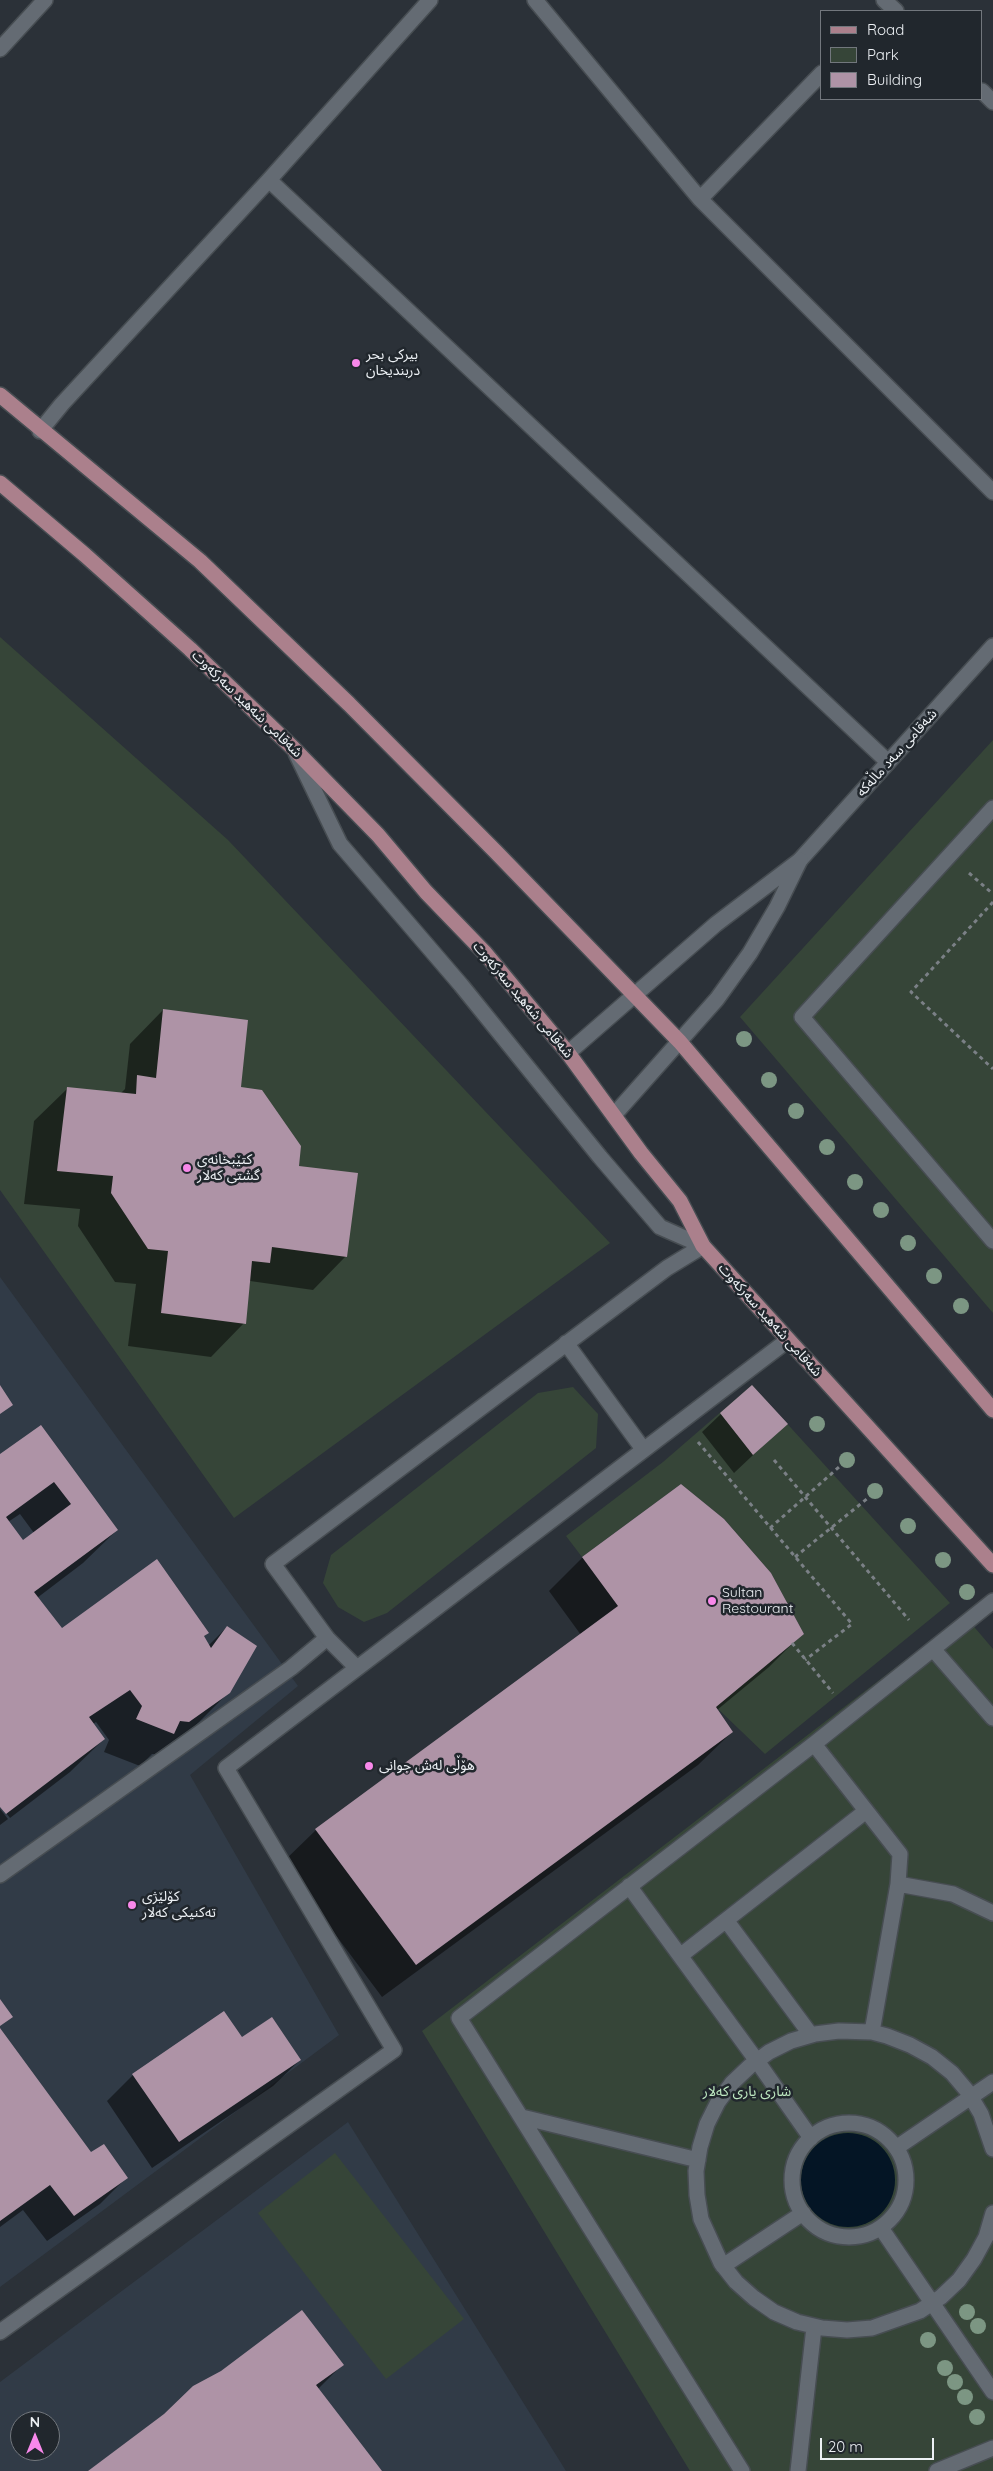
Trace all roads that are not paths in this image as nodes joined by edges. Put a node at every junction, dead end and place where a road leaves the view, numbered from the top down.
1 (45, 0) edge
2 (430, 0) edge
3 (535, 0) edge
4 (0, 50) edge
5 (820, 75) edge
6 (983, 92) edge
7 (993, 102) edge
8 (269, 180) junction
9 (700, 199) junction
10 (0, 396) edge
11 (40, 431) junction
12 (0, 483) edge
13 (993, 492) edge
14 (993, 646) edge
15 (293, 748) junction
16 (888, 762) junction
17 (993, 808) edge
18 (800, 860) junction
19 (633, 994) junction
20 (680, 1042) junction
21 (568, 1052) junction
22 (614, 1115) junction
23 (993, 1241) edge
24 (703, 1246) junction
25 (788, 1340) junction
26 (566, 1343) junction
27 (993, 1410) edge
28 (643, 1449) junction
29 (993, 1565) edge
30 (993, 1601) edge
31 (327, 1638) junction
32 (933, 1649) junction
33 (356, 1667) junction
34 (993, 1718) edge
35 (814, 1744) junction
36 (866, 1811) junction
37 (0, 1875) edge
38 (898, 1884) junction
39 (628, 1886) junction
40 (993, 1913) edge
41 (726, 1920) junction
42 (680, 1956) junction
43 (872, 2032) junction
44 (811, 2035) junction
45 (757, 2060) junction
46 (993, 2082) edge
47 (971, 2097) junction
48 (522, 2117) junction
49 (811, 2138) junction
50 (896, 2148) junction
51 (993, 2149) edge
52 (698, 2160) junction
53 (803, 2213) junction
54 (993, 2215) edge
55 (881, 2228) junction
56 (724, 2266) junction
57 (932, 2303) junction
58 (814, 2327) junction
59 (0, 2332) edge
60 (993, 2392) edge
61 (993, 2448) edge
62 (742, 2471) edge
63 (798, 2471) edge
64 (938, 2471) edge

1 - 4 street
2 - 8 street
3 - 9 street
5 - 9 street
6 - 7 street
8 - 11 street
8 - 16 street
9 - 13 street
10 - 11 main road
11 - 19 main road
12 - 15 main road, شەقامی شەهید سەرکەوت
14 - 16 street, شەقامی سەد ماڵەکە
15 - 21 main road, شەقامی شەهید سەرکەوت
15 - 24 street
16 - 18 street, شەقامی سەد ماڵەکە
17 - 23 street
18 - 19 street
18 - 20 street
19 - 20 main road
19 - 21 street
20 - 22 street
20 - 27 main road
21 - 22 main road, شەقامی شەهید سەرکەوت
22 - 24 main road, شەقامی شەهید سەرکەوت
24 - 25 main road, شەقامی شەهید سەرکەوت
24 - 26 street
25 - 28 street
25 - 29 main road, شەقامی شەهید سەرکەوت
26 - 28 street
26 - 31 street
28 - 33 street
30 - 32 street
31 - 33 street
31 - 37 street
32 - 34 street
32 - 35 street
33 - 59 street
35 - 36 street
35 - 39 street
36 - 38 street
36 - 41 street
38 - 40 street
38 - 43 street
39 - 42 street
39 - 48 street
41 - 42 street
41 - 44 street
42 - 45 street
43 - 44 street
43 - 47 street
44 - 45 street
45 - 49 street
45 - 52 street
46 - 47 street
47 - 50 street
47 - 51 street
48 - 52 street
48 - 62 street
49 - 50 street
49 - 53 street
50 - 55 street
52 - 56 street
53 - 55 street
53 - 56 street
54 - 57 street
55 - 57 street
56 - 58 street
57 - 58 street
57 - 60 street
58 - 63 street
61 - 64 street

